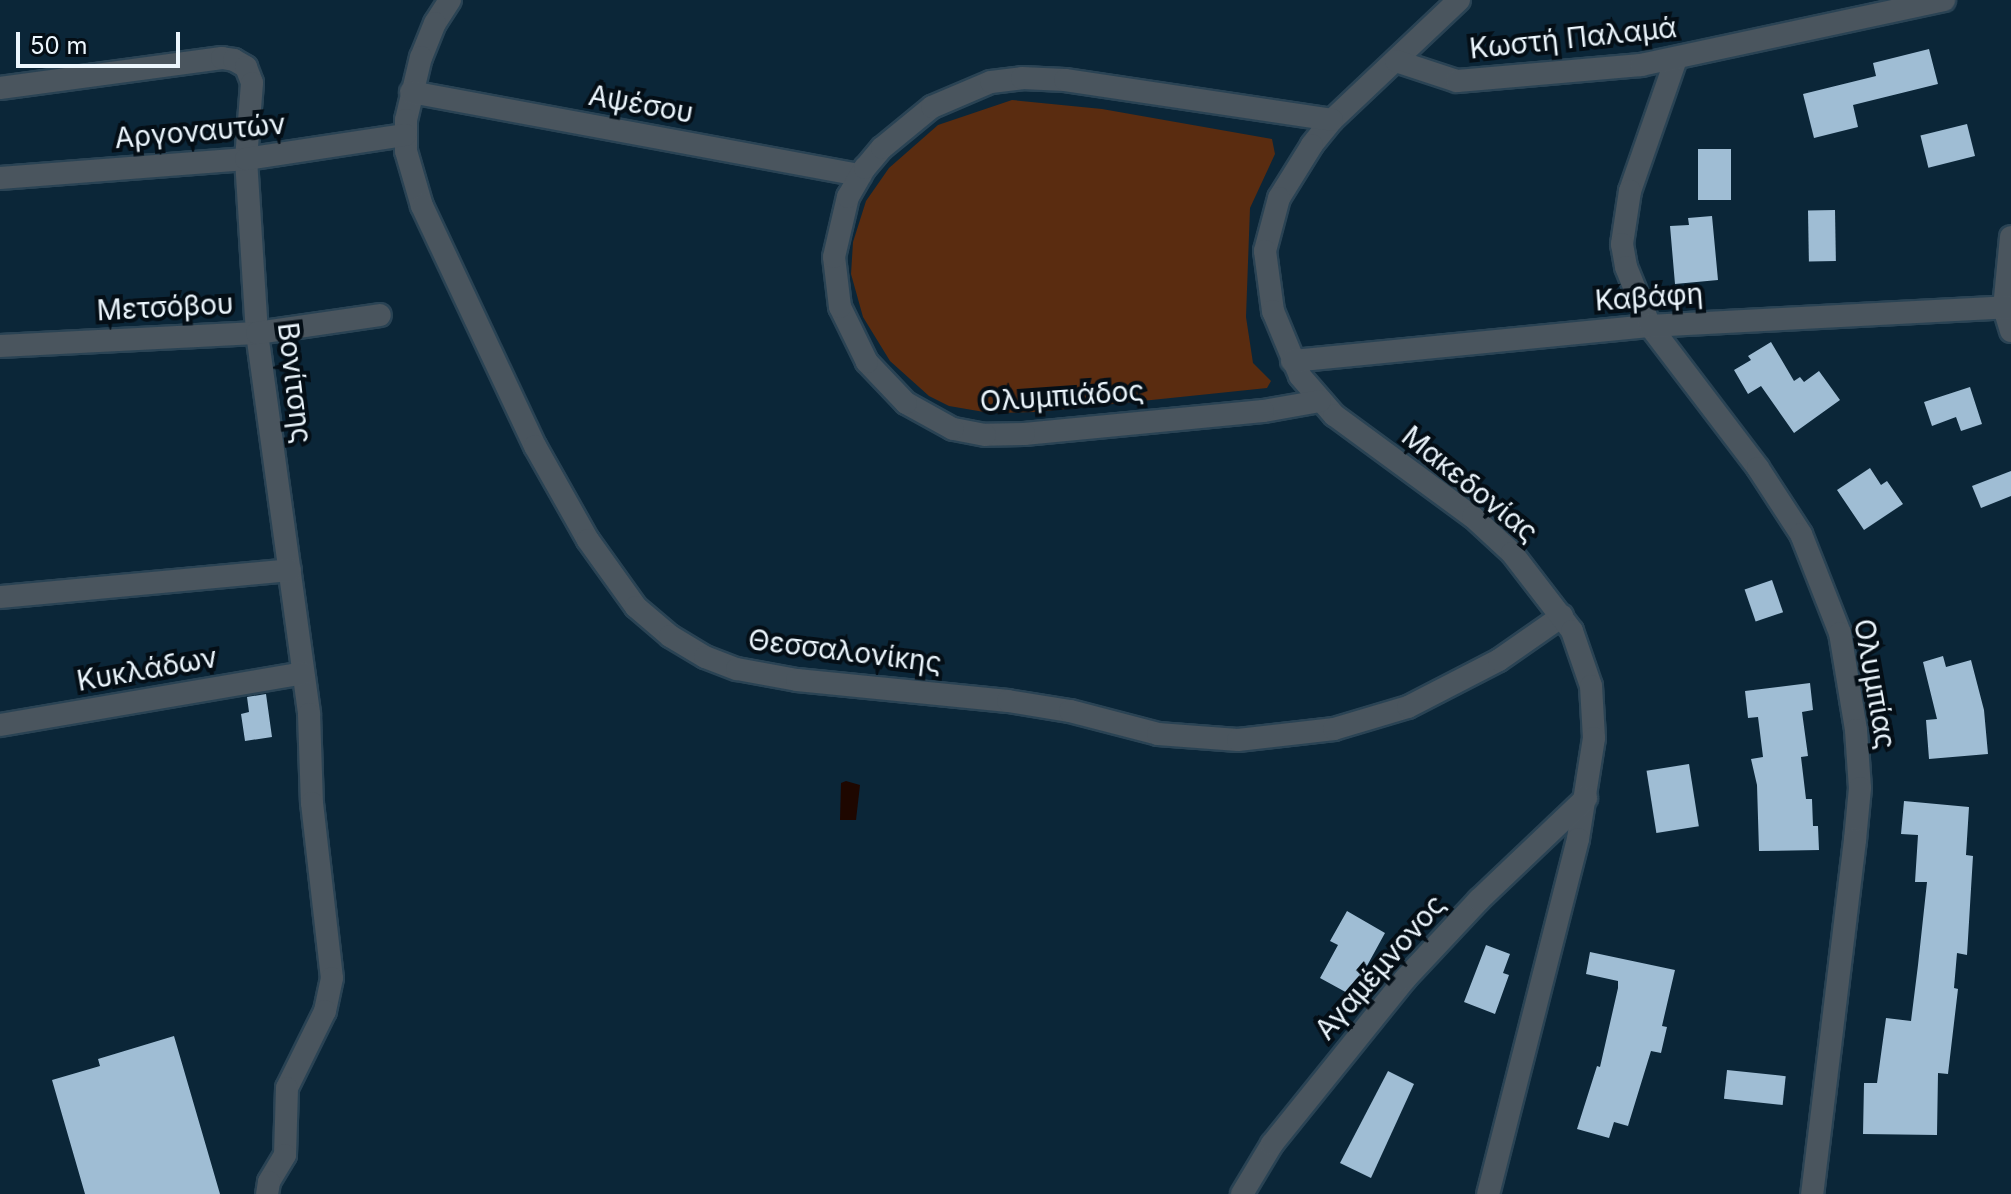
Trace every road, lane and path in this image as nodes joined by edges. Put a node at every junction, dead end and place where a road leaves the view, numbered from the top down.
1 (450, 0) edge
2 (1459, 0) edge
3 (1944, 0) edge
4 (1676, 59) junction
5 (1396, 61) junction
6 (0, 88) edge
7 (411, 92) junction
8 (1332, 120) junction
9 (405, 135) junction
10 (246, 159) junction
11 (860, 175) junction
12 (0, 178) edge
13 (2011, 237) edge
14 (2008, 308) edge
15 (380, 315) dead end
16 (1650, 326) junction
17 (2011, 331) edge
18 (257, 333) junction
19 (0, 346) edge
20 (1292, 361) junction
21 (1320, 401) junction
22 (290, 570) junction
23 (0, 597) edge
24 (1562, 616) junction
25 (303, 673) junction
26 (0, 725) edge
27 (1586, 798) junction
28 (267, 1194) edge
29 (1242, 1194) edge
30 (1488, 1194) edge
31 (1812, 1194) edge

1 - 7 street, Θεσσαλονίκης
2 - 5 street, Μακεδονίας
3 - 4 street, Κωστή Παλαμά
4 - 5 street, Κωστή Παλαμά
4 - 16 street, Ολυμπίας
5 - 8 street, Μακεδονίας
6 - 10 street, Βονίτσης
7 - 9 street, Θεσσαλονίκης
7 - 11 street, Αψέσου
8 - 11 street, Ολυμπιάδος
8 - 20 street, Μακεδονίας
9 - 10 street, Αργοναυτών
9 - 24 street, Θεσσαλονίκης
10 - 12 street, Αργοναυτών
10 - 18 street, Βονίτσης
11 - 21 street, Ολυμπιάδος
13 - 14 street
14 - 16 street, Καβάφη
14 - 17 street
15 - 18 street, Μετσόβου
16 - 20 street, Καβάφη
16 - 31 street, Ολυμπίας
18 - 19 street, Μετσόβου
18 - 22 street, Βονίτσης
20 - 21 street, Μακεδονίας
21 - 24 street, Μακεδονίας
22 - 23 street
22 - 25 street, Βονίτσης
24 - 27 street, Μακεδονίας
25 - 26 street, Κυκλάδων
25 - 28 street, Βονίτσης
27 - 29 street, Αγαμέμνονος
27 - 30 street, Μακεδονίας

